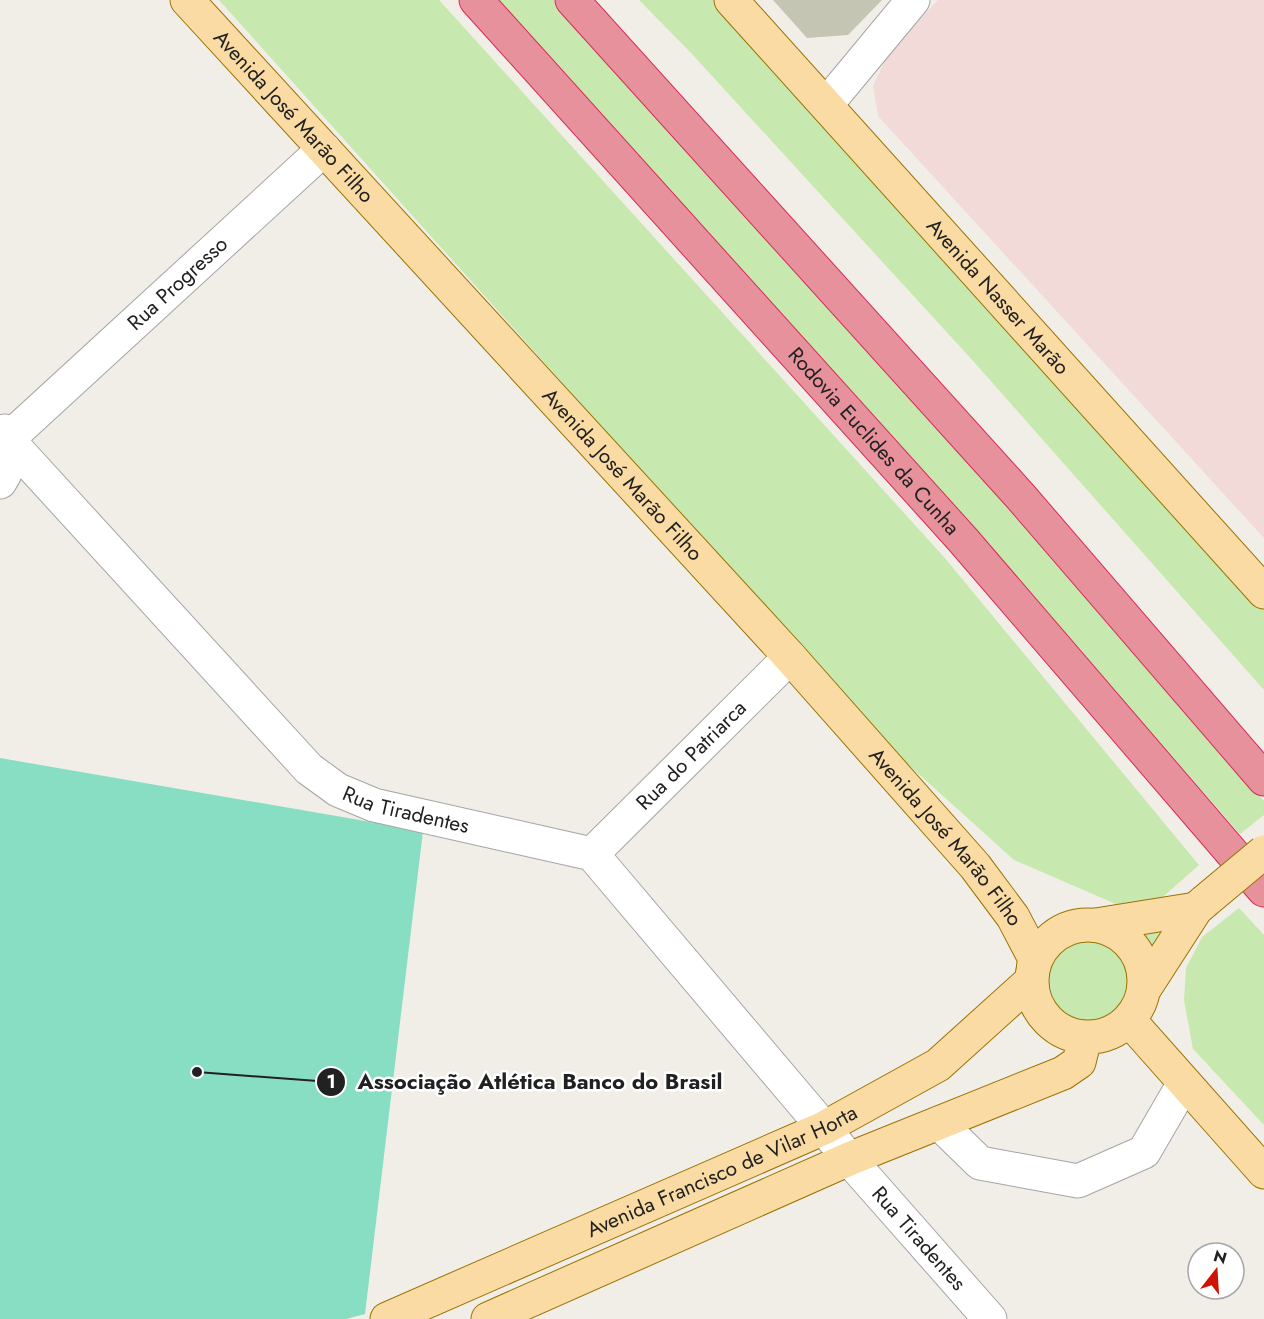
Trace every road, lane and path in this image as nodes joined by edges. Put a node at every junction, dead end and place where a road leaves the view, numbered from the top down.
1 (187, 0) edge
2 (476, 0) edge
3 (572, 0) edge
4 (731, 0) edge
5 (913, 0) edge
6 (826, 105) junction
7 (324, 149) junction
8 (10, 429) edge
9 (0, 482) edge
10 (1264, 592) edge
11 (790, 657) junction
12 (1264, 779) edge
13 (1264, 852) edge
14 (592, 854) junction
15 (1264, 890) edge
16 (1200, 906) junction
17 (1096, 925) junction
18 (1033, 973) junction
19 (1145, 988) junction
20 (1130, 1020) junction
21 (1084, 1038) junction
22 (1184, 1083) junction
23 (939, 1124) junction
24 (824, 1128) junction
25 (849, 1159) junction
26 (1264, 1172) edge
27 (704, 1180) junction
28 (719, 1217) junction
29 (519, 1262) junction
30 (535, 1298) junction
31 (387, 1319) edge
32 (488, 1319) edge
33 (990, 1319) edge

1 - 7 main road, Avenida José Marão Filho
2 - 15 highway, Rodovia Euclides da Cunha
3 - 12 highway
4 - 6 main road, Avenida Nasser Marão
5 - 6 street
6 - 10 main road, Avenida Nasser Marão
7 - 8 street, Rua Progresso
7 - 11 main road, Avenida José Marão Filho
8 - 9 street
8 - 14 street, Rua Tiradentes
11 - 14 street, Rua do Patriarca
11 - 18 main road, Avenida José Marão Filho
13 - 16 main road, bridge
14 - 24 street
16 - 17 main road
16 - 19 main road
17 - 18 main road
17 - 19 main road
18 - 21 main road
18 - 24 main road, Avenida Francisco de Vilar Horta
19 - 20 main road
20 - 21 main road
20 - 22 main road
21 - 23 main road, Avenida Francisco de Vilar Horta
22 - 23 street
22 - 26 main road
23 - 25 main road, Avenida Francisco de Vilar Horta
24 - 25 street, Rua Tiradentes
24 - 27 main road, Avenida Francisco de Vilar Horta
25 - 28 main road, Avenida Francisco de Vilar Horta
25 - 33 street, Rua Tiradentes
27 - 28 main road
27 - 29 main road, Avenida Francisco de Vilar Horta
28 - 30 main road, Avenida Francisco de Vilar Horta
29 - 30 main road
29 - 31 main road, Avenida Francisco de Vilar Horta
30 - 32 main road, Avenida Francisco de Vilar Horta

